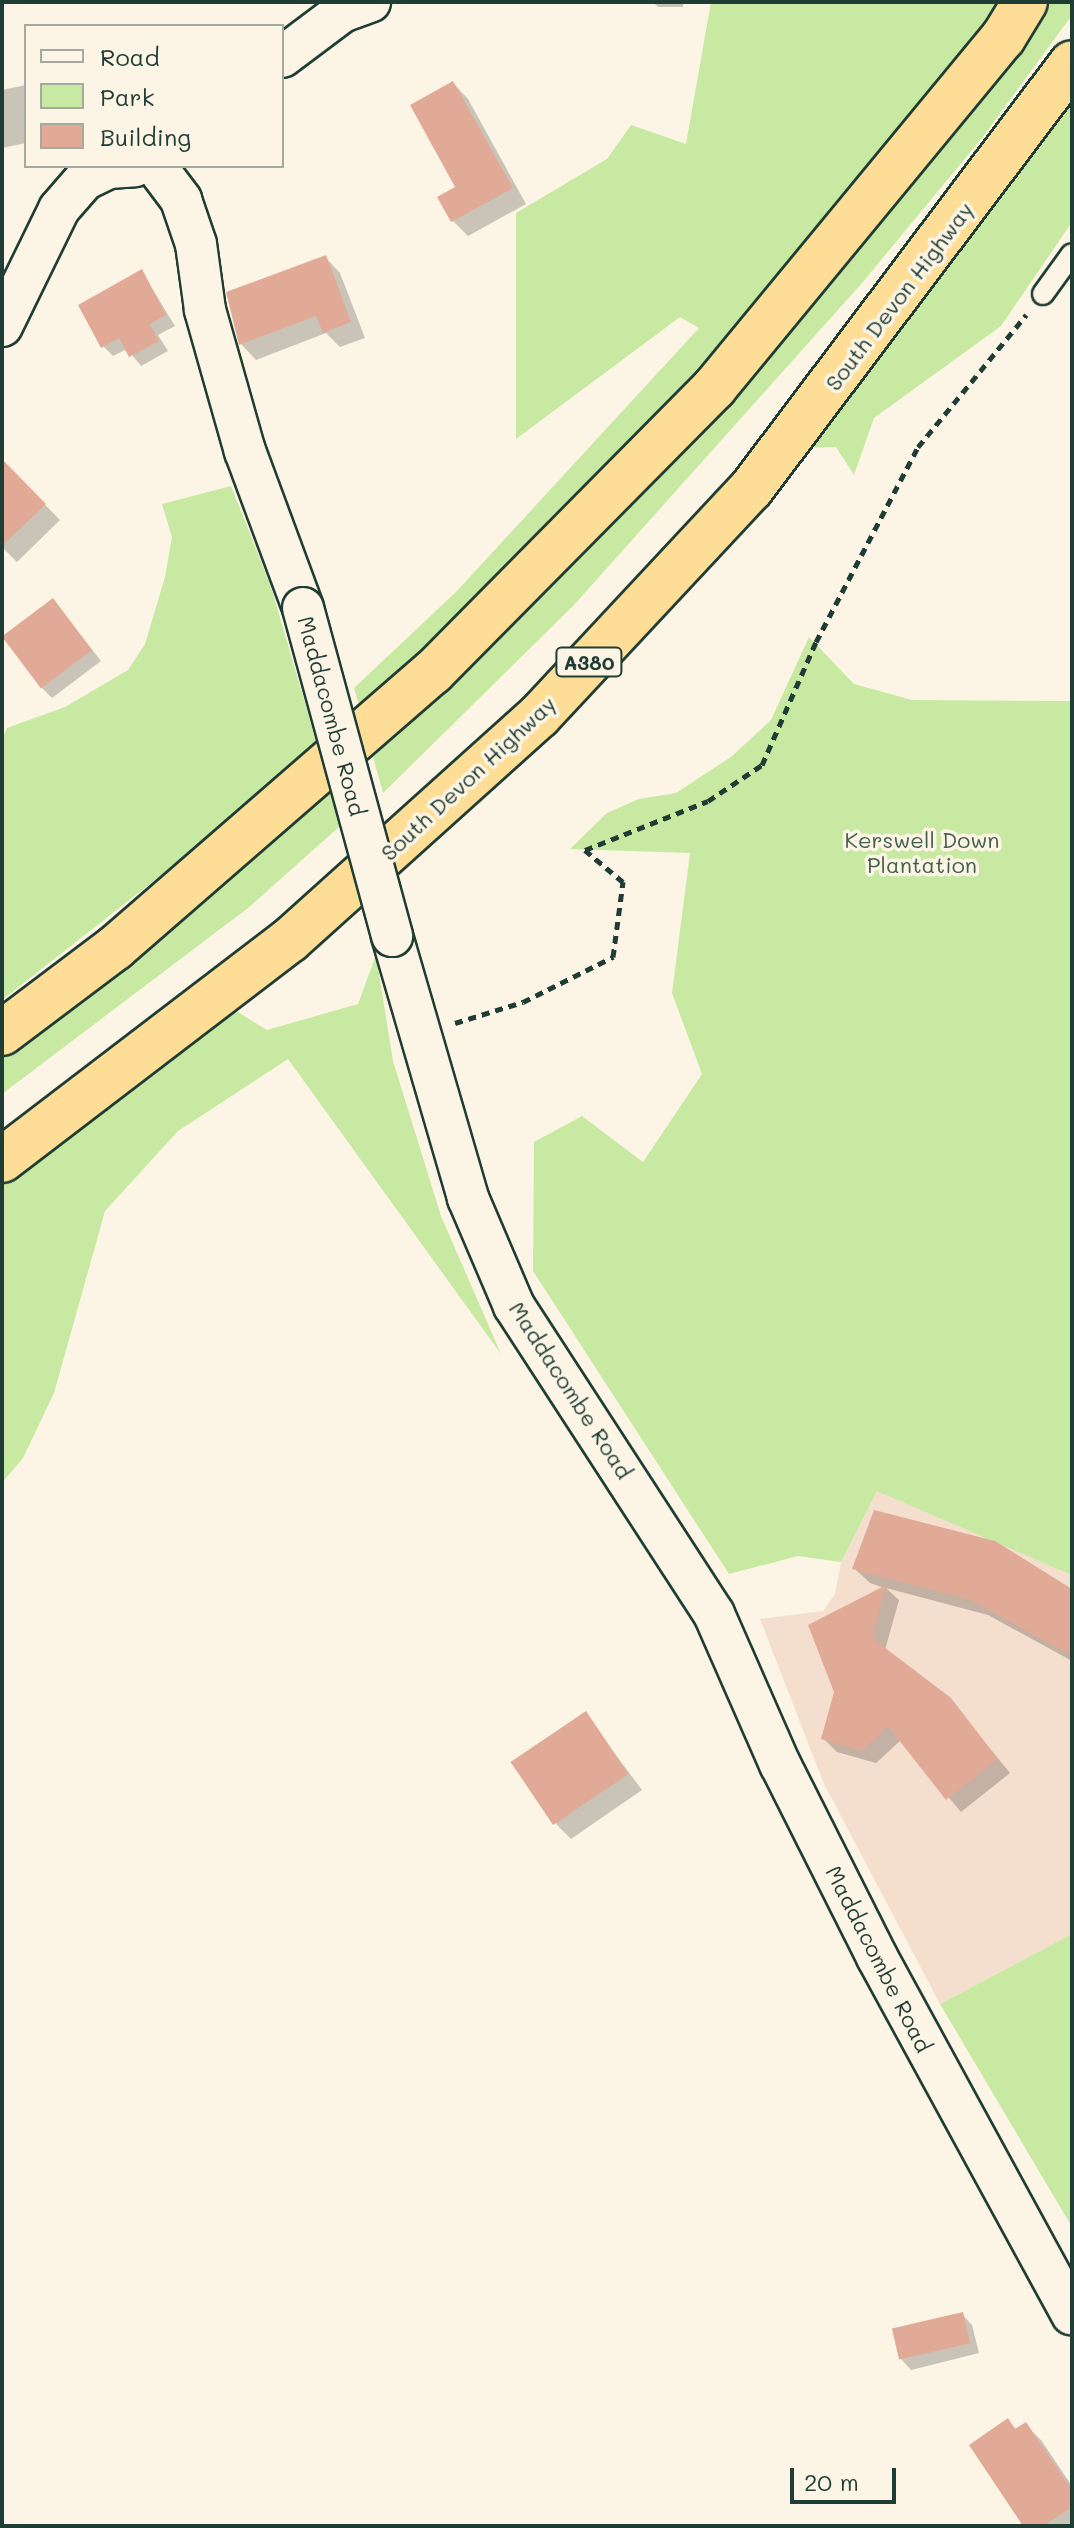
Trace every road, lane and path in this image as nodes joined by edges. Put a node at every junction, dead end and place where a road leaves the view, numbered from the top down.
1 (1025, 2) edge
2 (341, 5) edge
3 (284, 55) edge
4 (1072, 63) edge
5 (149, 168) edge
6 (1072, 254) edge
7 (1043, 294) joint
8 (4, 310) edge
9 (2, 1033) edge
10 (421, 1034) junction
11 (2, 1160) edge
12 (1072, 2314) edge

1 - 9 highway
2 - 3 street
4 - 11 highway, South Devon Highway / A380
5 - 8 street
5 - 10 street, Maddacombe Road, bridge
6 - 7 lane
7 - 10 path
10 - 12 street, Maddacombe Road

